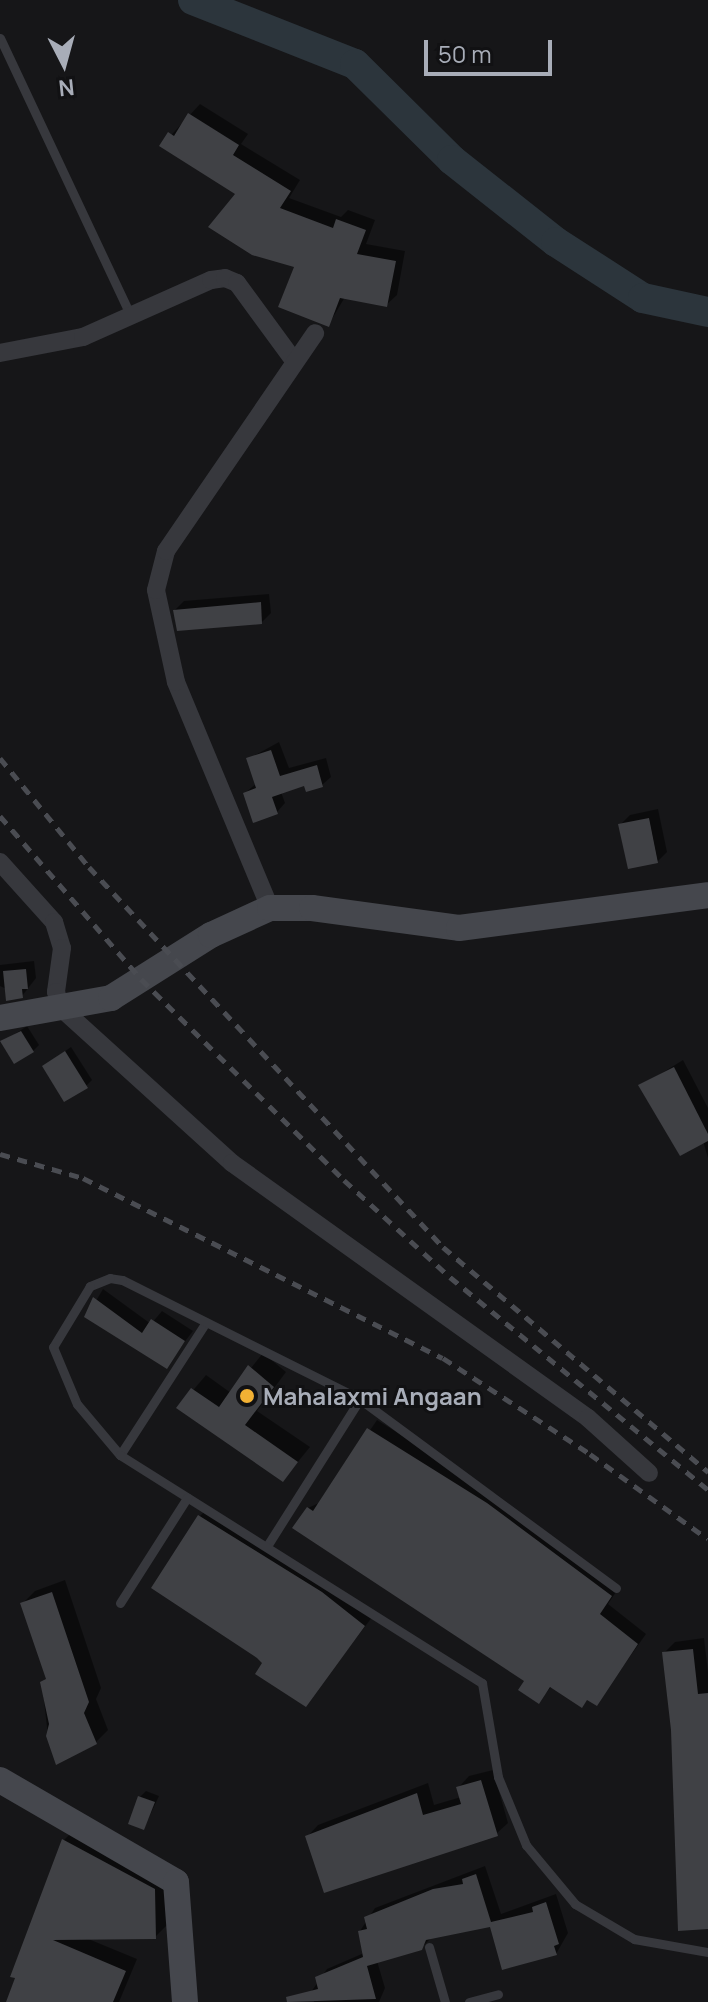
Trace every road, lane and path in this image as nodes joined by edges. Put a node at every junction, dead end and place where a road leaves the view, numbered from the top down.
1 (0, 38) edge
2 (131, 316) junction
3 (315, 333) dead end
4 (0, 353) edge
5 (294, 361) junction
6 (0, 862) edge
7 (708, 895) edge
8 (270, 908) junction
9 (61, 1008) junction
10 (0, 1018) edge
11 (206, 1322) junction
12 (360, 1399) junction
13 (120, 1455) junction
14 (649, 1473) dead end
15 (187, 1498) junction
16 (267, 1546) junction
17 (616, 1588) dead end
18 (120, 1603) dead end
19 (0, 1780) edge
20 (429, 1947) dead end
21 (708, 1952) edge
22 (498, 1994) dead end
23 (185, 2002) edge
24 (445, 2002) edge
25 (469, 2002) edge

1 - 2 lane
2 - 4 street
2 - 5 street
3 - 5 street
5 - 8 street
6 - 9 street
7 - 8 street
8 - 9 street
9 - 10 street
9 - 14 street
11 - 12 lane
11 - 13 lane
11 - 13 lane
12 - 16 lane
12 - 17 lane
13 - 15 lane
15 - 16 lane
15 - 18 lane
16 - 21 lane
19 - 23 street
20 - 24 lane
22 - 25 lane

